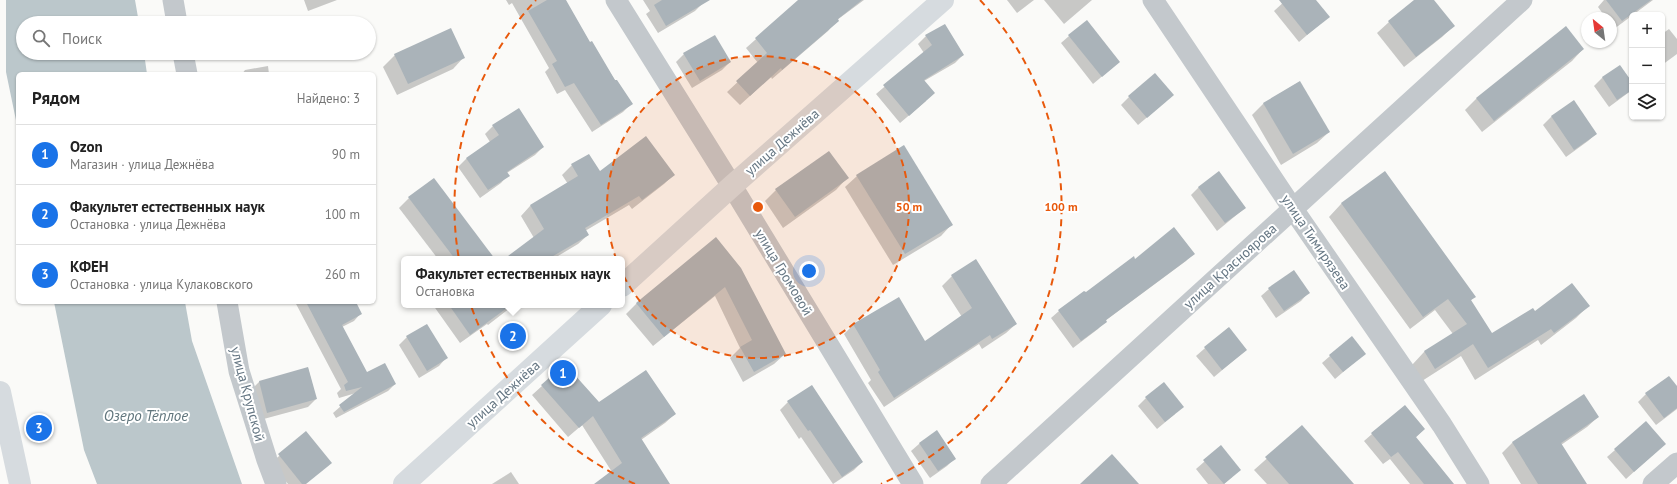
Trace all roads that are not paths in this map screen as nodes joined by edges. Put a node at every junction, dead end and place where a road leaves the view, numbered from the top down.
1 (173, 0) edge
2 (616, 0) edge
3 (943, 0) edge
4 (1153, 0) edge
5 (1522, 0) edge
6 (176, 16) edge
7 (184, 60) edge
8 (187, 72) edge
9 (732, 186) junction
10 (1293, 209) junction
11 (625, 283) edge
12 (227, 304) edge
13 (598, 308) edge
14 (0, 392) edge
15 (1677, 463) edge
16 (20, 484) edge
17 (276, 484) edge
18 (404, 484) edge
19 (913, 484) edge
20 (991, 484) edge
21 (1479, 484) edge
22 (1653, 484) edge

1 - 6 street
2 - 9 street, улица Громовой
3 - 9 main road, улица Дежнёва
4 - 10 street, улица Тимирязева
5 - 10 street, улица Красноярова
7 - 8 street
9 - 11 main road, улица Дежнёва
9 - 19 street, улица Громовой
10 - 20 street, улица Красноярова
10 - 21 street, улица Тимирязева
12 - 17 street, улица Крупской
13 - 18 main road, улица Дежнёва
14 - 16 main road
15 - 22 street

